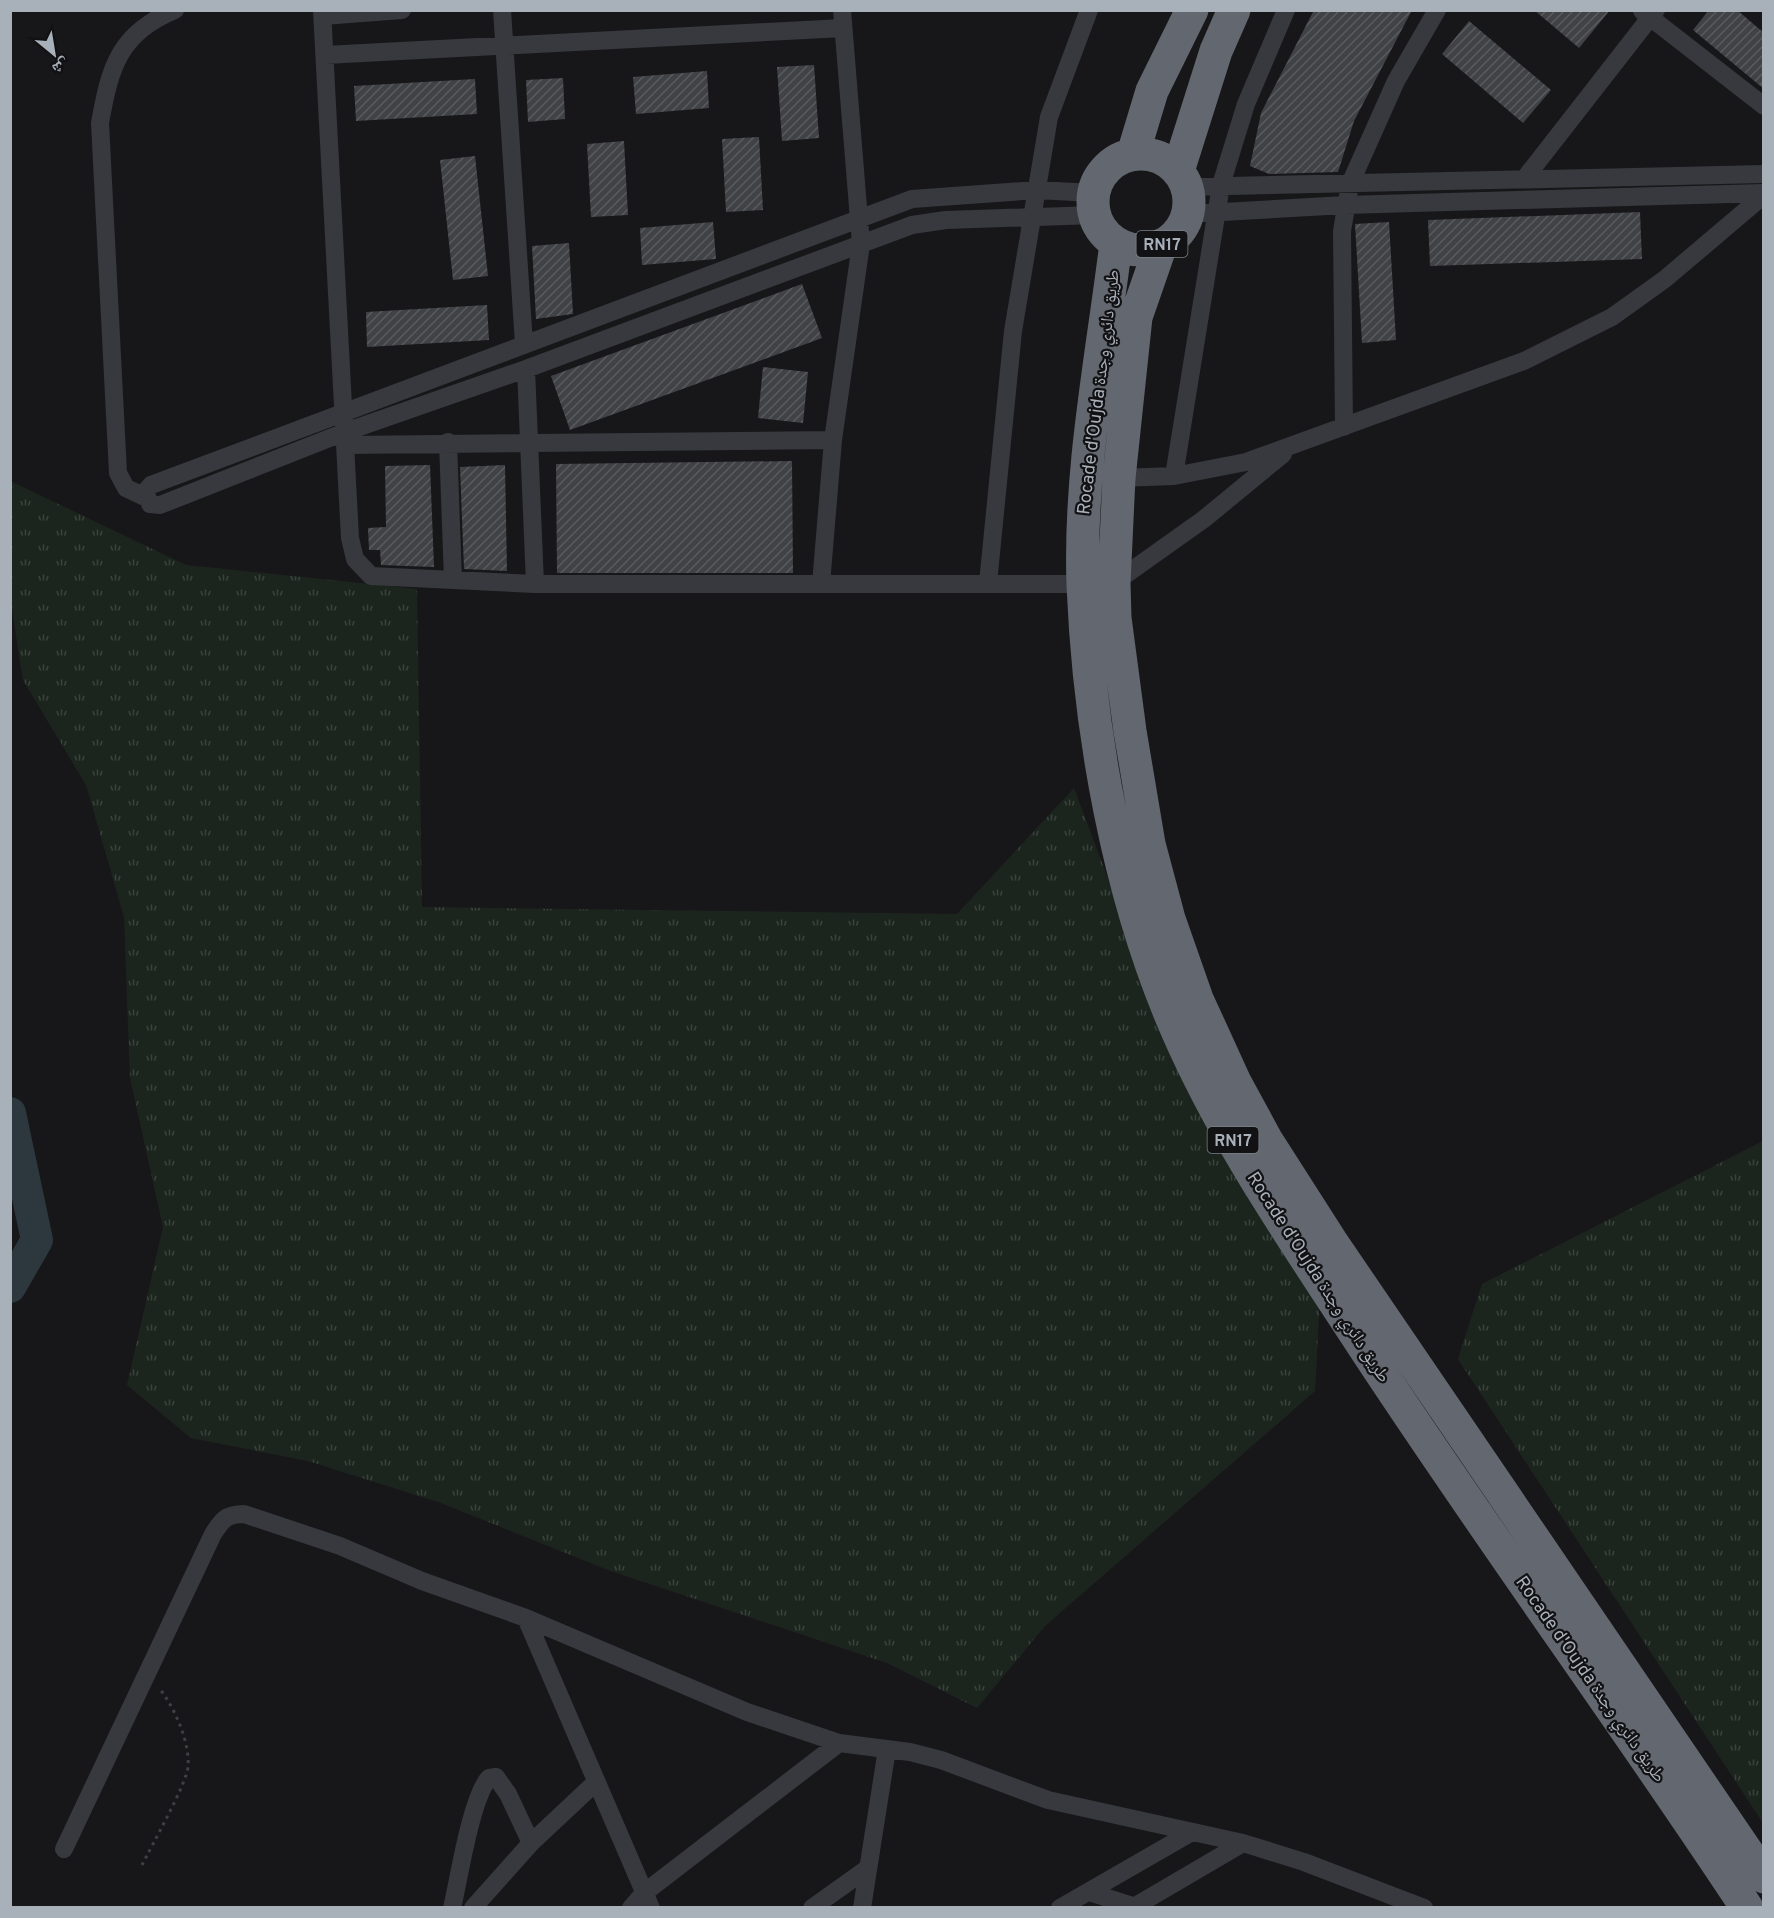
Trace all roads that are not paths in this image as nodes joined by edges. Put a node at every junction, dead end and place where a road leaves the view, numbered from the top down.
1 (175, 10) edge
2 (402, 10) edge
3 (502, 10) edge
4 (1089, 10) edge
5 (1192, 10) edge
6 (1234, 10) edge
7 (1286, 10) edge
8 (1437, 10) edge
9 (323, 13) edge
10 (1649, 13) edge
11 (842, 19) edge
12 (504, 46) junction
13 (325, 55) junction
14 (1764, 106) edge
15 (1133, 154) junction
16 (1764, 174) edge
17 (1525, 178) junction
18 (1350, 184) junction
19 (1221, 185) junction
20 (1037, 190) junction
21 (1764, 194) edge
22 (1191, 196) junction
23 (1094, 204) junction
24 (1345, 205) junction
25 (1033, 215) junction
26 (860, 217) junction
27 (1116, 243) junction
28 (861, 244) junction
29 (1161, 245) junction
30 (524, 344) junction
31 (526, 369) junction
32 (342, 411) junction
33 (1344, 427) junction
34 (345, 438) junction
35 (833, 440) junction
36 (530, 441) junction
37 (448, 442) junction
38 (1294, 445) junction
39 (1174, 476) junction
40 (1119, 478) junction
41 (147, 498) junction
42 (453, 580) junction
43 (988, 583) junction
44 (535, 584) junction
45 (820, 584) junction
46 (1099, 584) junction
47 (526, 1618) junction
48 (839, 1743) junction
49 (887, 1749) junction
50 (595, 1783) junction
51 (1192, 1832) junction
52 (531, 1843) junction
53 (1243, 1844) junction
54 (63, 1849) dead end
55 (868, 1868) junction
56 (1764, 1877) edge
57 (1089, 1892) junction
58 (647, 1900) edge
59 (1135, 1907) edge
60 (452, 1908) edge
61 (473, 1908) edge
62 (631, 1908) edge
63 (812, 1908) edge
64 (862, 1908) edge
65 (1060, 1908) edge
66 (1424, 1908) edge
67 (1748, 1908) edge

1 - 41 street
2 - 9 street
3 - 12 street
4 - 20 street
5 - 15 highway
6 - 22 highway, RN17
7 - 19 street
8 - 18 street
9 - 13 street
10 - 14 street
10 - 17 street
11 - 12 street
11 - 26 street
12 - 13 street
12 - 30 street
13 - 32 street
15 - 22 highway
15 - 23 highway
16 - 17 street
17 - 18 street
18 - 19 street
18 - 24 street
19 - 22 street
19 - 22 street
20 - 23 street
20 - 25 street
20 - 26 street
21 - 24 street
21 - 33 street
22 - 24 street
22 - 29 highway, RN17
22 - 39 street
23 - 25 street
23 - 27 highway, RN17
24 - 33 street
25 - 28 street
25 - 43 street
26 - 28 street
26 - 30 street
27 - 29 highway, RN17
27 - 46 highway, Rocade d'Oujda طريق دائري وجدة / RN17
28 - 31 street
28 - 35 street
29 - 40 highway, Rocade d'Oujda طريق دائري وجدة / RN17
30 - 32 street
31 - 34 street
31 - 36 street
32 - 34 street
32 - 41 street
33 - 38 street
34 - 37 street
34 - 41 street
34 - 42 street
35 - 36 street
35 - 45 street
36 - 37 street
36 - 44 street
37 - 42 street
38 - 39 street
38 - 46 street
39 - 40 street
40 - 46 highway, Rocade d'Oujda طريق دائري وجدة / RN17
42 - 44 street
43 - 45 street
43 - 46 street
44 - 45 street
46 - 56 highway, Rocade d'Oujda طريق دائري وجدة / RN17
46 - 67 highway, Rocade d'Oujda طريق دائري وجدة / RN17
47 - 48 street
47 - 50 street
47 - 54 street
48 - 49 street
48 - 58 street
49 - 51 street
49 - 55 street
50 - 52 street
50 - 58 street
51 - 53 street
51 - 57 street
52 - 60 street
52 - 61 street
53 - 59 street
53 - 66 street
55 - 63 street
55 - 64 street
57 - 59 street
57 - 65 street
58 - 62 street

